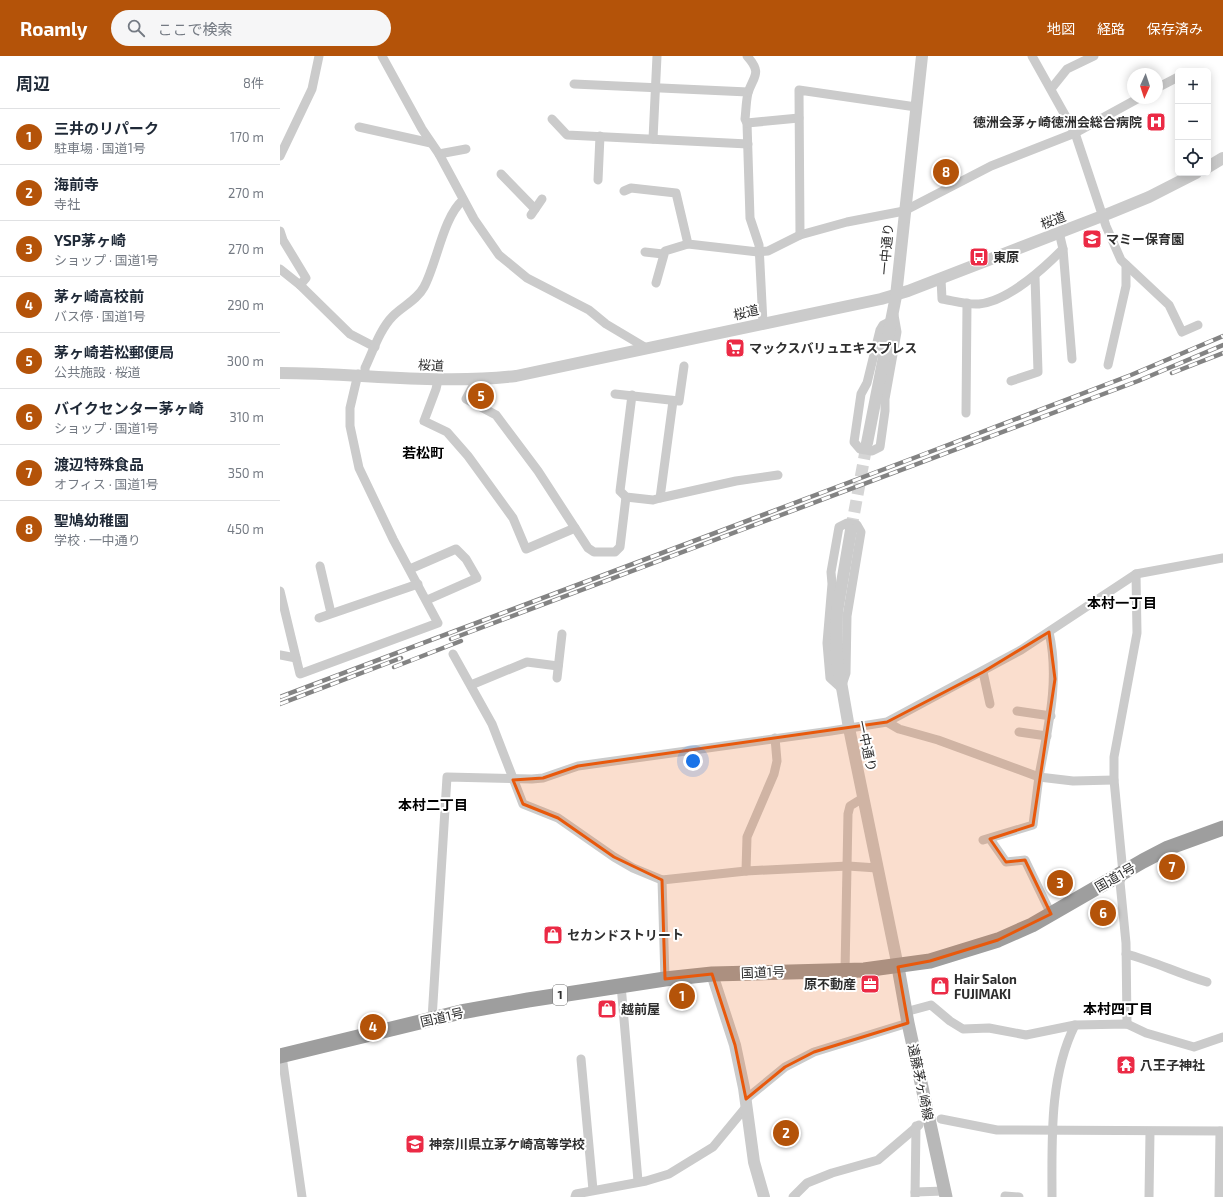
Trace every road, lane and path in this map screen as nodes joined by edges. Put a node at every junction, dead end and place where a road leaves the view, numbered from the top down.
1 (319, 56) edge
2 (382, 56) edge
3 (657, 56) edge
4 (747, 56) edge
5 (922, 56) edge
6 (1032, 56) edge
7 (1094, 56) edge
8 (1175, 79) edge
9 (574, 84) dead end
10 (1163, 85) edge
11 (655, 88) junction
12 (1051, 89) junction
13 (748, 92) junction
14 (1128, 104) edge
15 (916, 107) junction
16 (799, 118) junction
17 (552, 119) dead end
18 (748, 122) junction
19 (359, 127) dead end
20 (1075, 133) junction
21 (600, 136) junction
22 (653, 139) junction
23 (432, 143) junction
24 (748, 144) junction
25 (466, 149) dead end
26 (439, 154) junction
27 (280, 156) edge
28 (1223, 158) edge
29 (1211, 165) edge
30 (501, 174) dead end
31 (1190, 176) edge
32 (598, 180) dead end
33 (624, 191) dead end
34 (542, 199) dead end
35 (463, 200) junction
36 (904, 211) junction
37 (1103, 216) junction
38 (280, 231) edge
39 (1059, 232) junction
40 (800, 235) junction
41 (688, 244) junction
42 (1063, 249) junction
43 (645, 252) dead end
44 (758, 252) junction
45 (663, 254) junction
46 (1126, 265) junction
47 (280, 270) edge
48 (1035, 277) junction
49 (941, 279) junction
50 (656, 283) dead end
51 (300, 285) junction
52 (896, 296) junction
53 (967, 304) junction
54 (892, 316) junction
55 (763, 323) junction
56 (1198, 324) dead end
57 (375, 347) junction
58 (648, 349) junction
59 (1072, 359) dead end
60 (1108, 365) dead end
61 (684, 366) dead end
62 (280, 373) edge
63 (362, 375) junction
64 (438, 380) junction
65 (472, 380) junction
66 (1011, 381) dead end
67 (615, 394) dead end
68 (632, 395) junction
69 (673, 401) junction
70 (966, 413) dead end
71 (867, 443) tunnel mouth
72 (778, 475) dead end
73 (626, 497) junction
74 (660, 498) junction
75 (574, 528) junction
76 (851, 530) tunnel mouth
77 (1223, 558) edge
78 (320, 566) dead end
79 (410, 569) junction
80 (1136, 574) junction
81 (418, 584) junction
82 (280, 591) edge
83 (427, 600) junction
84 (331, 614) junction
85 (319, 618) dead end
86 (1049, 632) junction
87 (562, 634) dead end
88 (453, 654) dead end
89 (280, 655) edge
90 (296, 658) junction
91 (558, 666) junction
92 (982, 672) junction
93 (557, 678) dead end
94 (471, 685) junction
95 (841, 688) junction
96 (990, 704) dead end
97 (1018, 712) dead end
98 (1051, 716) junction
99 (887, 722) junction
100 (849, 728) junction
101 (1019, 732) dead end
102 (1047, 736) junction
103 (775, 738) junction
104 (1039, 777) junction
105 (513, 780) junction
106 (1114, 780) junction
107 (863, 798) junction
108 (1223, 828) edge
109 (848, 866) junction
110 (877, 868) junction
111 (746, 871) junction
112 (1123, 873) junction
113 (662, 880) junction
114 (1051, 914) junction
115 (1126, 954) junction
116 (898, 966) junction
117 (846, 971) junction
118 (712, 974) junction
119 (665, 979) junction
120 (1207, 982) dead end
121 (621, 985) junction
122 (907, 1018) junction
123 (432, 1019) junction
124 (1075, 1024) junction
125 (1127, 1024) junction
126 (1223, 1037) edge
127 (281, 1056) edge
128 (581, 1059) dead end
129 (746, 1103) junction
130 (940, 1119) dead end
131 (1053, 1131) junction
132 (1222, 1131) edge
133 (1150, 1132) junction
134 (638, 1181) junction
135 (592, 1190) junction
136 (915, 1194) edge
137 (945, 1194) edge
138 (1005, 1196) edge
139 (302, 1197) edge
140 (575, 1197) edge
141 (764, 1197) edge
142 (793, 1197) edge
143 (1019, 1197) edge
144 (1052, 1197) edge
145 (1149, 1197) edge
146 (1219, 1197) edge

1 - 27 street
2 - 23 street
3 - 11 street
4 - 13 street
5 - 15 street, 一中通り
6 - 12 street
7 - 12 street
8 - 10 street
9 - 11 street
11 - 13 street
11 - 22 street
12 - 20 street
13 - 18 street
14 - 20 street
15 - 16 street
15 - 36 street, 一中通り
16 - 18 street
16 - 40 street
17 - 21 street
18 - 24 street
19 - 23 street
20 - 36 street
20 - 37 street
21 - 22 street
21 - 32 street
22 - 24 street
23 - 26 street
24 - 44 street
25 - 26 street
26 - 35 street
28 - 29 street
30 - 34 street
31 - 37 street, 桜道
33 - 41 street
35 - 57 street
35 - 58 street
36 - 40 street
36 - 52 street, 一中通り
37 - 39 street, 桜道
37 - 46 street
38 - 51 street
39 - 42 street
39 - 49 street, 桜道
40 - 44 street
41 - 44 street
41 - 45 street
42 - 48 street
42 - 59 street
43 - 45 street
44 - 55 street
45 - 50 street
46 - 56 street
46 - 60 street
47 - 51 street
48 - 53 street
48 - 66 street
49 - 52 street, 桜道
49 - 53 street
51 - 57 street
52 - 54 street, 一中通り
52 - 55 street, 桜道
53 - 70 street
54 - 54 street
54 - 71 street, 一中通り
55 - 58 street, 桜道
57 - 63 street
58 - 65 street, 桜道
61 - 69 street
62 - 63 street, 桜道
63 - 64 street, 桜道
63 - 79 street
64 - 65 street, 桜道
64 - 75 street
65 - 75 street
67 - 68 street
68 - 69 street
68 - 73 street
69 - 74 street
72 - 74 street
73 - 74 street
73 - 75 street
76 - 95 street, 一中通り
77 - 80 street
78 - 84 street
79 - 81 street
79 - 83 street
80 - 86 street
80 - 106 street
81 - 83 street
81 - 84 street
82 - 90 street
83 - 90 street
84 - 85 street
86 - 92 street
86 - 98 street
87 - 91 street
88 - 94 street
89 - 90 street
91 - 93 street
91 - 94 street
92 - 96 street
92 - 99 street
94 - 105 street
95 - 95 street
95 - 100 street, 一中通り
97 - 98 street
98 - 102 street
99 - 100 street
99 - 104 street
100 - 103 street
100 - 107 street, 一中通り
101 - 102 street
102 - 104 street
103 - 105 street
103 - 111 street
104 - 106 street
104 - 114 street
105 - 113 street
105 - 123 street
106 - 112 street
107 - 109 street
107 - 110 street, 一中通り
108 - 112 highway, 国道1号 / 1
109 - 110 street
109 - 111 street
109 - 117 street
110 - 116 street, 一中通り
111 - 113 street
112 - 114 highway, 国道1号 / 1
112 - 115 street
113 - 119 street
114 - 116 highway, 国道1号 / 1
115 - 120 street
115 - 125 street
116 - 117 highway, 国道1号 / 1
116 - 122 main road, 遠藤茅ヶ崎線
117 - 118 highway, 国道1号 / 1
118 - 119 highway, 国道1号 / 1
118 - 129 street
119 - 121 highway, 国道1号 / 1
121 - 123 highway, 国道1号 / 1
121 - 134 street
122 - 124 street
122 - 129 street
122 - 137 main road, 遠藤茅ヶ崎線
123 - 127 highway, 国道1号 / 1
124 - 125 street
124 - 131 street
125 - 126 street
127 - 139 street
128 - 135 street
129 - 134 street
129 - 141 street
130 - 131 street
131 - 133 street
131 - 144 street
132 - 133 street
132 - 146 street
133 - 145 street
134 - 135 street
135 - 140 street
136 - 137 street
136 - 142 street
138 - 143 street

